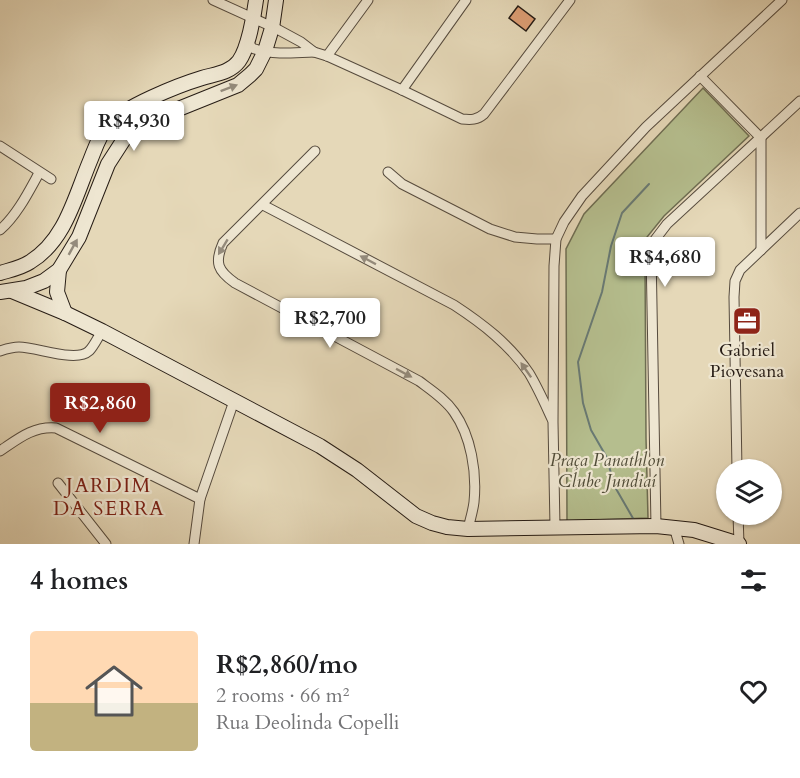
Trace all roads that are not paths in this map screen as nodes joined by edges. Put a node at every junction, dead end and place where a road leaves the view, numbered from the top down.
1 (213, 0) edge
2 (256, 0) edge
3 (276, 0) edge
4 (368, 0) edge
5 (466, 0) edge
6 (570, 0) edge
7 (782, 0) edge
8 (254, 19) junction
9 (272, 28) junction
10 (247, 40) junction
11 (265, 51) junction
12 (314, 52) junction
13 (327, 56) junction
14 (700, 76) junction
15 (402, 90) junction
16 (800, 101) edge
17 (761, 138) junction
18 (0, 146) edge
19 (315, 151) dead end
20 (388, 172) dead end
21 (39, 173) junction
22 (51, 180) dead end
23 (262, 205) junction
24 (800, 213) edge
25 (0, 230) edge
26 (556, 239) junction
27 (761, 250) junction
28 (59, 270) junction
29 (0, 273) edge
30 (6, 292) edge
31 (65, 313) junction
32 (102, 331) junction
33 (0, 351) edge
34 (234, 401) junction
35 (553, 422) junction
36 (0, 451) edge
37 (737, 459) edge
38 (58, 483) dead end
39 (200, 499) junction
40 (738, 525) edge
41 (656, 526) junction
42 (555, 527) junction
43 (674, 527) junction
44 (468, 529) junction
45 (106, 544) edge
46 (194, 544) edge
47 (679, 544) edge
48 (739, 544) edge

1 - 8 street
2 - 8 street
3 - 9 street
4 - 13 street
5 - 15 street
6 - 15 street
7 - 14 street
8 - 9 street
8 - 10 street
9 - 11 street
9 - 12 street
10 - 11 street
10 - 29 street
11 - 12 street
28 -> 11 street
12 - 13 street
13 - 15 street
14 - 17 street
14 - 26 street
16 - 17 street
17 - 27 street
17 - 41 street
18 - 21 street
19 - 23 street
20 - 26 street
21 - 22 street
21 - 25 street
35 -> 23 street
23 -> 44 street
24 - 27 street
26 - 35 street
27 - 37 street
28 - 30 street
28 - 31 street
30 - 31 street
31 - 32 street
32 - 33 street
32 - 34 street
34 - 39 street
34 - 44 street
35 - 42 street
36 - 39 street
38 - 45 street
39 - 46 street
40 - 48 street
41 - 42 street
41 - 43 street
42 - 44 street
43 - 47 street
43 - 48 street

